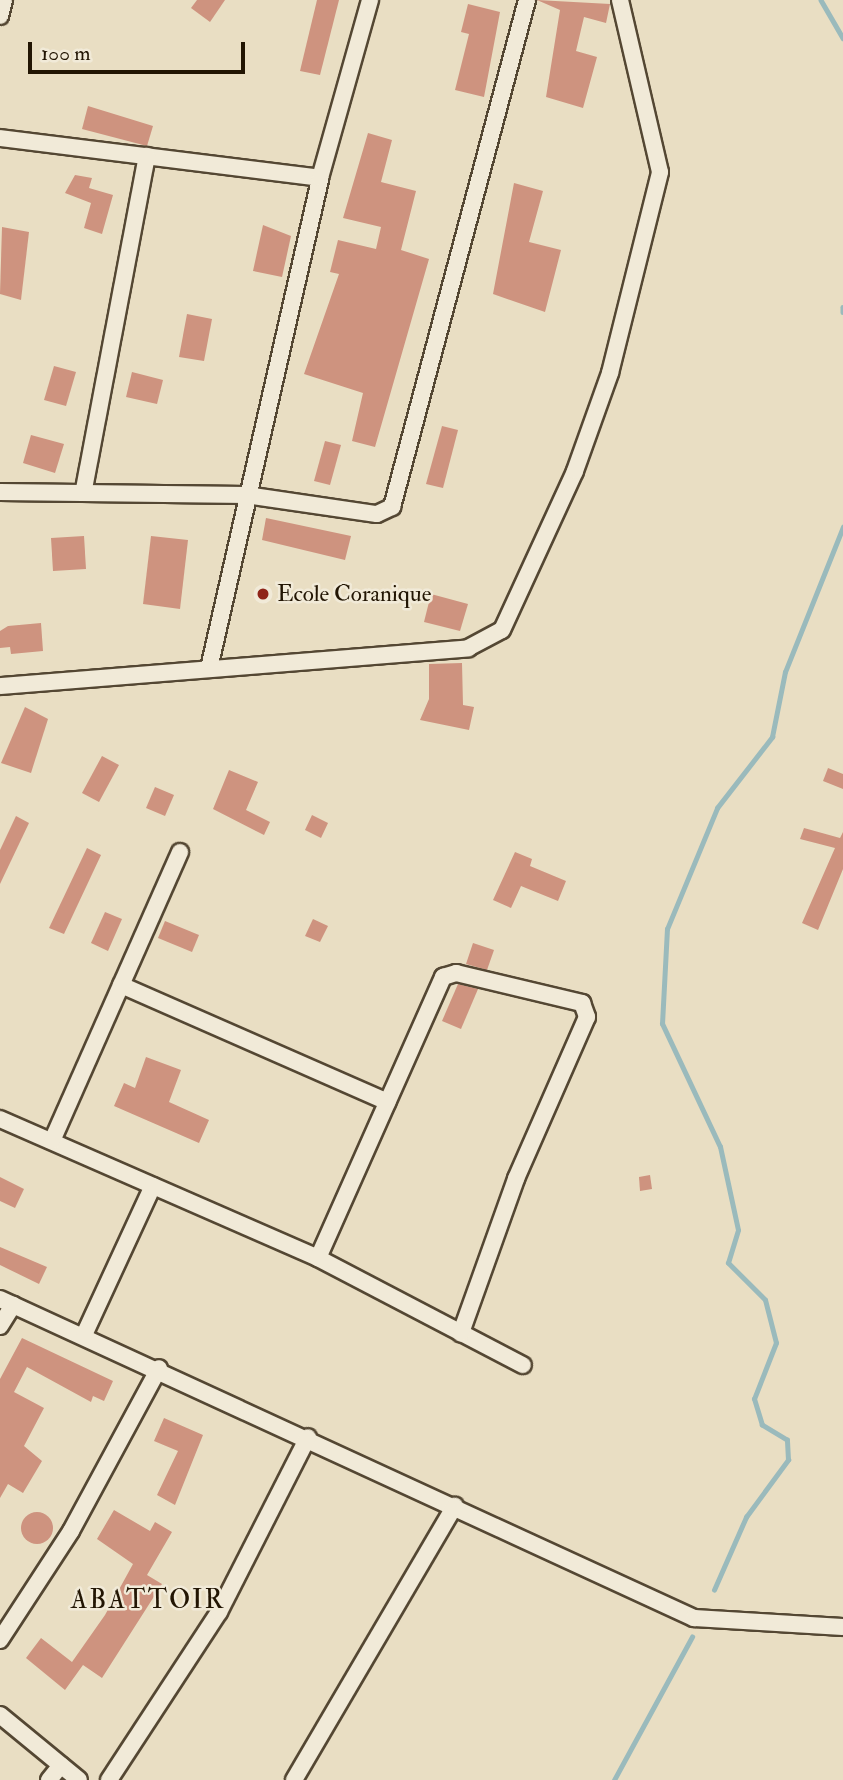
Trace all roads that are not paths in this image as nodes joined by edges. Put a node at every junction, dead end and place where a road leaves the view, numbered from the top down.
1 (4, 0) edge
2 (370, 0) edge
3 (527, 0) edge
4 (620, 0) edge
5 (0, 16) edge
6 (0, 138) edge
7 (147, 156) junction
8 (320, 178) junction
9 (84, 489) junction
10 (0, 492) edge
11 (246, 495) junction
12 (211, 664) junction
13 (0, 686) edge
14 (180, 852) dead end
15 (121, 985) junction
16 (387, 1102) junction
17 (0, 1119) edge
18 (51, 1141) junction
19 (153, 1186) junction
20 (318, 1258) junction
21 (6, 1302) edge
22 (0, 1326) edge
23 (461, 1333) junction
24 (84, 1335) junction
25 (523, 1365) dead end
26 (159, 1368) junction
27 (308, 1437) junction
28 (455, 1506) junction
29 (843, 1627) edge
30 (0, 1640) edge
31 (0, 1715) edge
32 (61, 1765) junction
33 (49, 1780) edge
34 (79, 1780) edge
35 (109, 1780) edge
36 (294, 1780) edge

1 - 5 street
2 - 8 street
3 - 11 street
4 - 12 street
6 - 7 street
7 - 8 street
7 - 9 street
8 - 11 street
9 - 10 street
9 - 11 street
11 - 12 street
12 - 13 street
14 - 15 street
15 - 16 street
15 - 18 street
16 - 20 street
16 - 23 street
17 - 18 street
18 - 19 street
19 - 20 street
19 - 24 street
20 - 23 street
21 - 22 street
21 - 24 street
23 - 25 street
24 - 26 street
26 - 27 street
26 - 30 street
27 - 28 street
27 - 35 street
28 - 29 street
28 - 36 street
31 - 32 street
32 - 33 street
32 - 34 street

